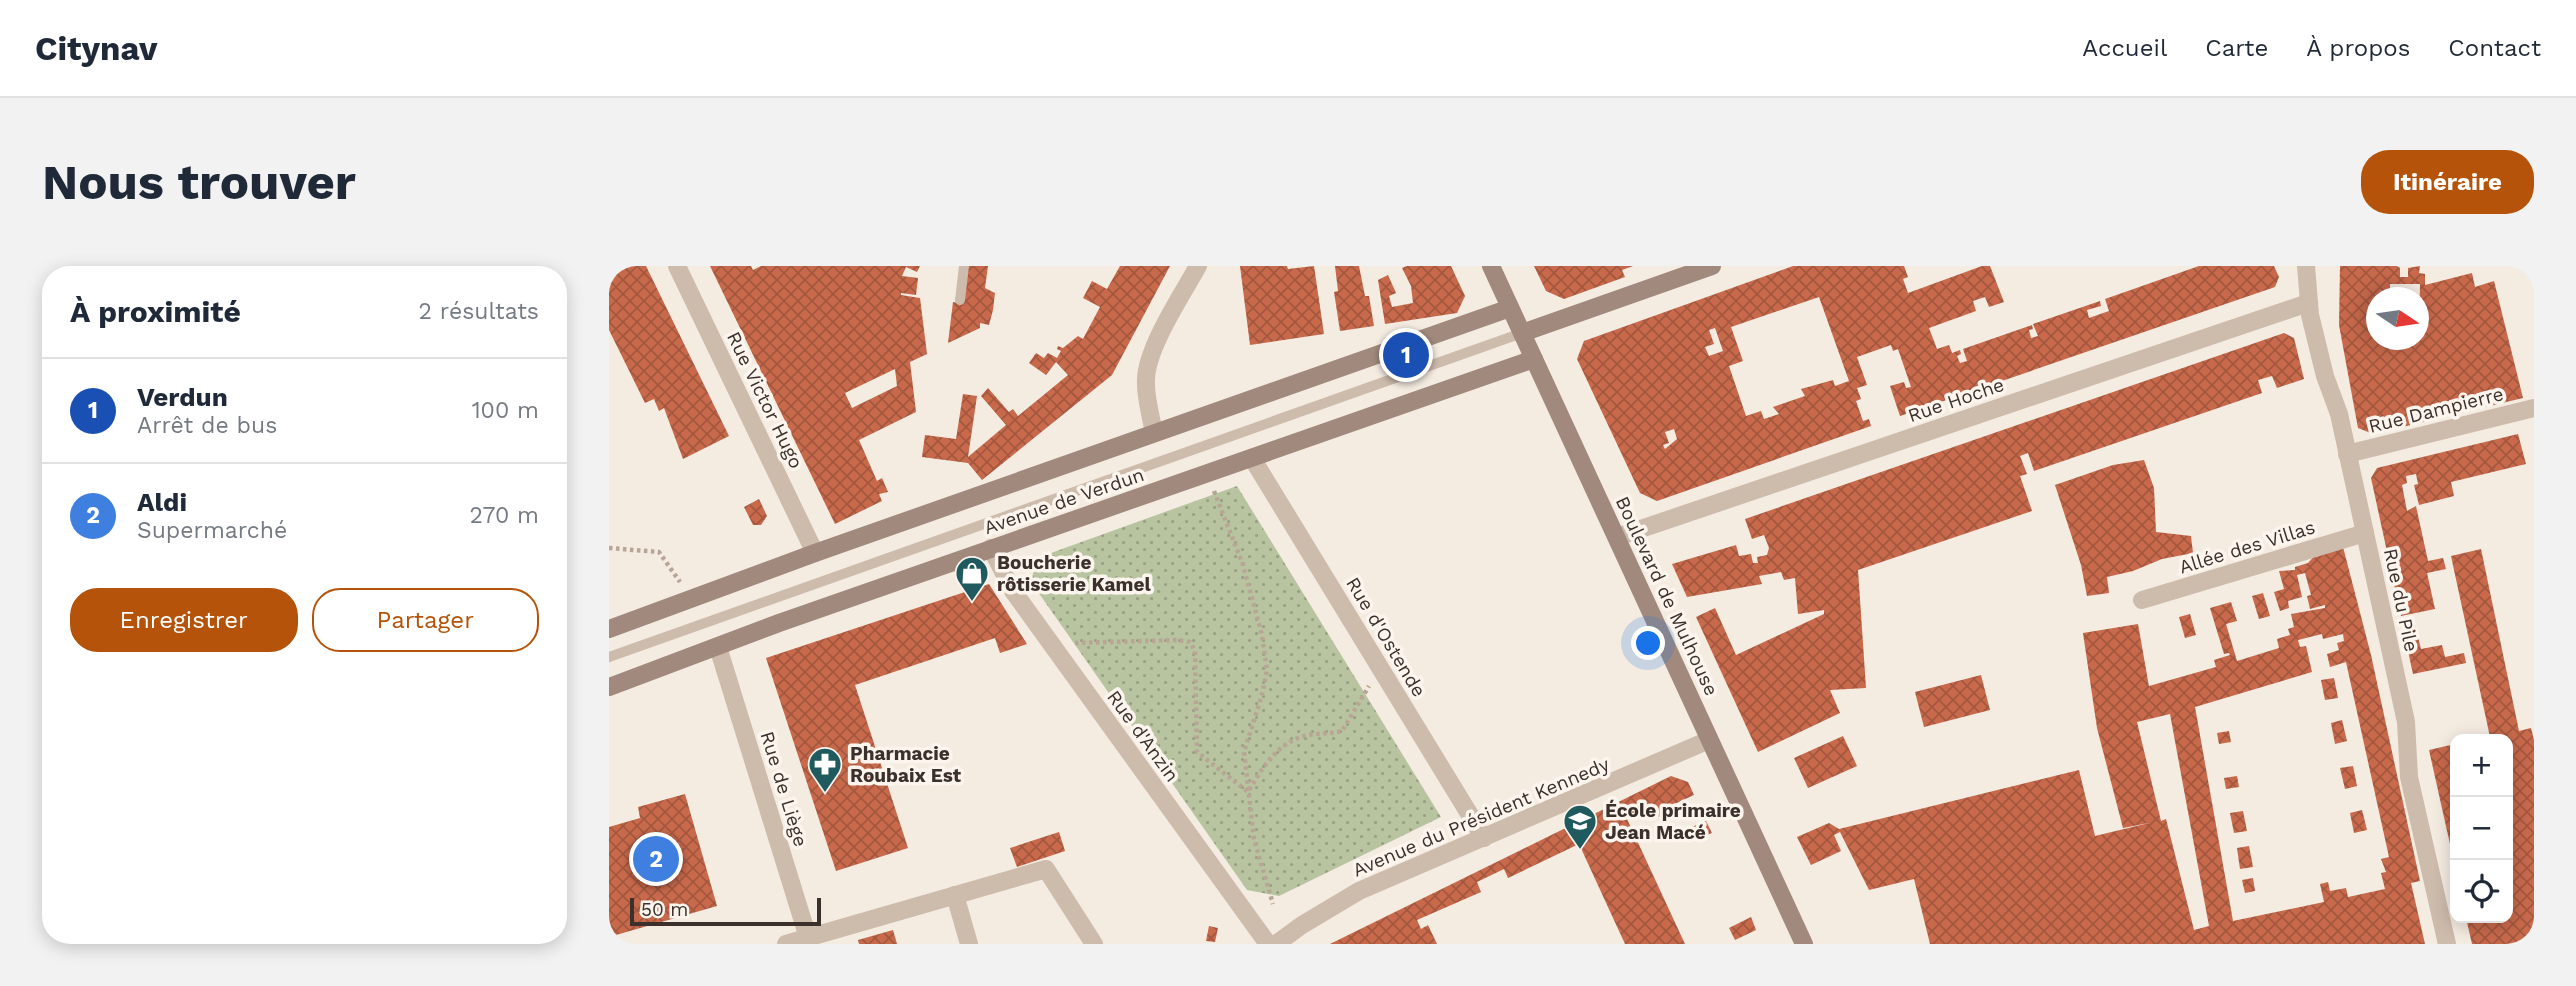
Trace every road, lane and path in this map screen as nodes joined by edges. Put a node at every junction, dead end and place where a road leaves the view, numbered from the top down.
1 (677, 266) edge
2 (964, 266) edge
3 (1198, 266) edge
4 (1491, 266) edge
5 (1712, 266) edge
6 (2306, 266) edge
7 (960, 300) dead end
8 (2308, 303) junction
9 (1510, 308) junction
10 (1522, 332) junction
11 (1534, 359) junction
12 (2534, 408) edge
13 (1154, 433) junction
14 (2347, 454) junction
15 (1252, 458) junction
16 (1207, 474) junction
17 (2365, 533) junction
18 (1618, 537) junction
19 (609, 548) edge
20 (991, 548) junction
21 (815, 553) junction
22 (691, 599) junction
23 (2142, 600) dead end
24 (609, 629) edge
25 (1050, 643) junction
26 (718, 647) junction
27 (609, 656) edge
28 (1380, 667) junction
29 (609, 687) edge
30 (1709, 740) junction
31 (1248, 792) junction
32 (1484, 838) junction
33 (955, 895) junction
34 (1273, 904) dead end
35 (809, 941) edge
36 (786, 944) edge
37 (969, 944) edge
38 (1094, 944) edge
39 (1268, 944) edge
40 (1276, 944) edge
41 (1804, 944) edge
42 (2447, 944) edge

1 - 21 street, Rue Victor Hugo
2 - 7 lane
3 - 13 street
4 - 9 street, Boulevard de Mulhouse
5 - 10 street
6 - 8 street, Rue du Pile
8 - 14 street, Rue du Pile
8 - 18 street, Rue Hoche
9 - 10 street, Boulevard de Mulhouse
9 - 13 street, Avenue de Verdun
10 - 11 street, Boulevard de Mulhouse
10 - 27 lane
11 - 15 street, Avenue de Verdun
11 - 18 street, Boulevard de Mulhouse
12 - 14 street, Rue Dampierre
13 - 21 street, Avenue de Verdun
14 - 17 street, Rue du Pile
15 - 16 street, Avenue de Verdun
15 - 28 street, Rue d'Ostende
16 - 20 street, Avenue de Verdun
16 - 31 path
17 - 23 street, Allée des Villas
17 - 42 street, Rue du Pile
18 - 30 street, Boulevard de Mulhouse
19 - 22 path
20 - 25 street, Rue d'Anzin
20 - 26 street, Avenue de Verdun
21 - 22 street, Avenue de Verdun
22 - 24 street, Avenue de Verdun
25 - 31 path
25 - 39 street, Rue d'Anzin
26 - 29 street, Avenue de Verdun
26 - 35 street, Rue de Liège
28 - 31 path
28 - 32 street, Rue d'Ostende
30 - 32 street, Avenue du Président Kennedy
30 - 41 street, Boulevard de Mulhouse
31 - 34 path
32 - 40 street, Avenue du Président Kennedy
33 - 35 street
33 - 37 street
33 - 38 street
35 - 36 street

